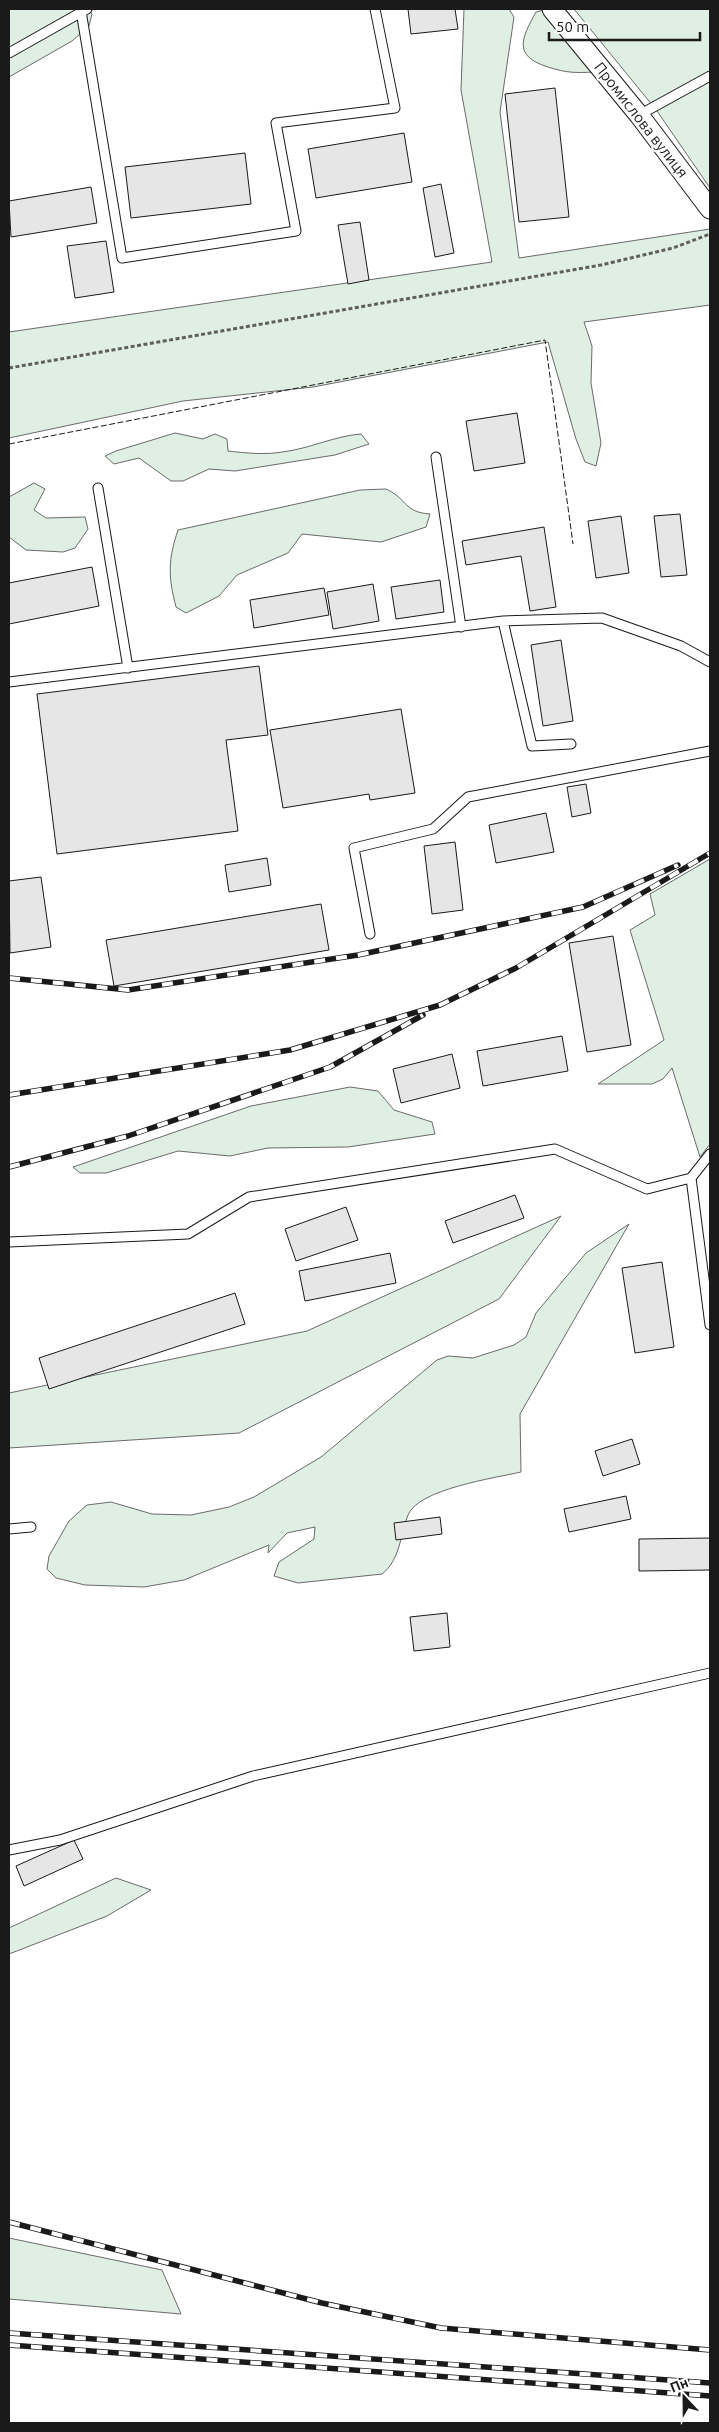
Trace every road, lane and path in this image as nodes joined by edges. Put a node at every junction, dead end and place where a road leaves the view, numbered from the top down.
1 (375, 9) edge
2 (552, 9) edge
3 (84, 10) edge
4 (9, 53) edge
5 (710, 76) edge
6 (639, 115) junction
7 (710, 209) edge
8 (710, 234) edge
9 (9, 368) edge
10 (436, 457) dead end
11 (98, 488) dead end
12 (503, 621) junction
13 (461, 627) junction
14 (710, 662) edge
15 (128, 668) junction
16 (9, 682) edge
17 (571, 744) dead end
18 (710, 751) edge
19 (370, 934) dead end
20 (710, 1154) edge
21 (691, 1178) junction
22 (9, 1242) edge
23 (710, 1325) edge
24 (31, 1526) dead end
25 (9, 1530) edge
26 (710, 1673) edge
27 (9, 1850) edge

1 - 3 lane
2 - 6 street, Промислова вулиця
3 - 4 lane
5 - 6 lane
6 - 7 street, Промислова вулиця
8 - 9 path
10 - 13 lane
11 - 15 lane
12 - 13 lane
12 - 14 lane
12 - 17 lane
13 - 15 lane
15 - 16 lane
18 - 19 lane
20 - 21 lane
21 - 22 lane
21 - 23 lane
24 - 25 lane
26 - 27 lane

